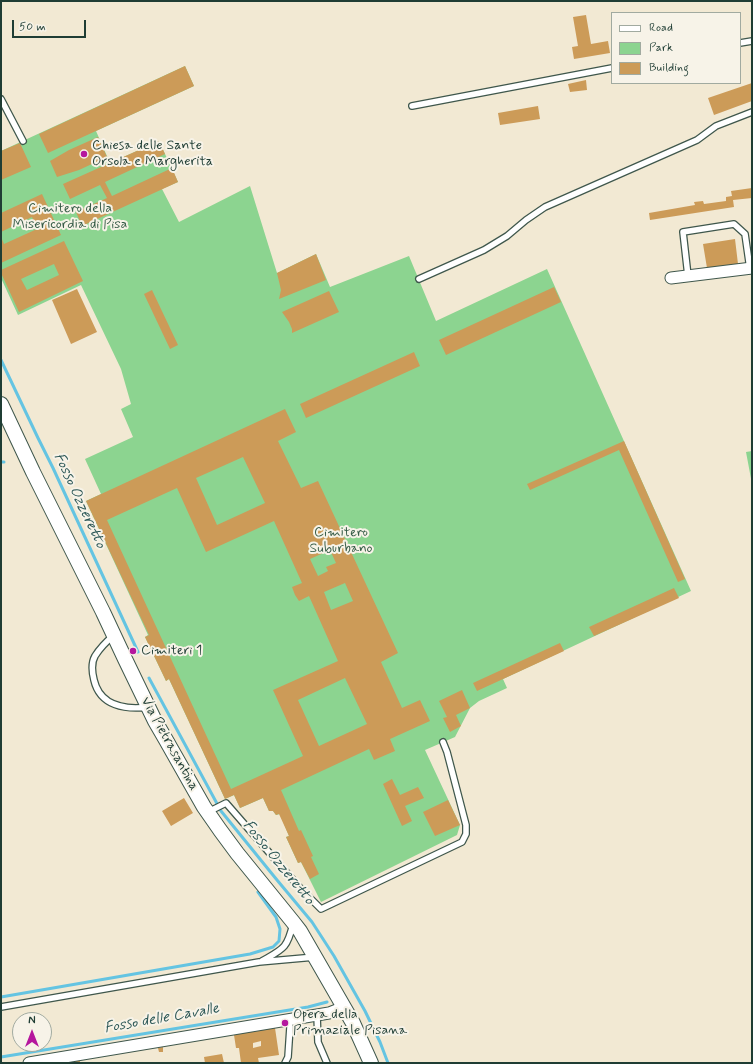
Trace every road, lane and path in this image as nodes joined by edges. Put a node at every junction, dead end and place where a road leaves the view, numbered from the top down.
1 (752, 41) edge
2 (741, 43) edge
3 (611, 68) edge
4 (1, 99) edge
5 (412, 106) dead end
6 (752, 112) edge
7 (23, 141) dead end
8 (751, 269) edge
9 (688, 276) junction
10 (670, 278) dead end
11 (419, 279) dead end
12 (1, 404) edge
13 (114, 635) junction
14 (149, 707) junction
15 (443, 742) dead end
16 (210, 811) junction
17 (293, 922) junction
18 (315, 957) junction
19 (259, 962) junction
20 (1, 1007) edge
21 (344, 1007) junction
22 (317, 1015) junction
23 (288, 1020) junction
24 (29, 1063) edge
25 (285, 1063) edge
26 (327, 1063) edge
27 (371, 1063) edge

1 - 2 lane
3 - 5 lane
4 - 7 lane
6 - 11 lane
8 - 9 street
8 - 9 lane
9 - 10 street
12 - 13 street, Via Pietrasantina
13 - 14 street, Via Pietrasantina
13 - 14 lane
14 - 16 street, Via Pietrasantina
15 - 16 lane
16 - 17 street, Via Pietrasantina
17 - 18 street, Via Pietrasantina
17 - 19 lane
18 - 19 lane
18 - 21 street, Via Pietrasantina
19 - 20 lane
21 - 22 street
21 - 27 street, Via Pietrasantina
22 - 23 street
22 - 26 lane
23 - 24 street
23 - 25 lane

